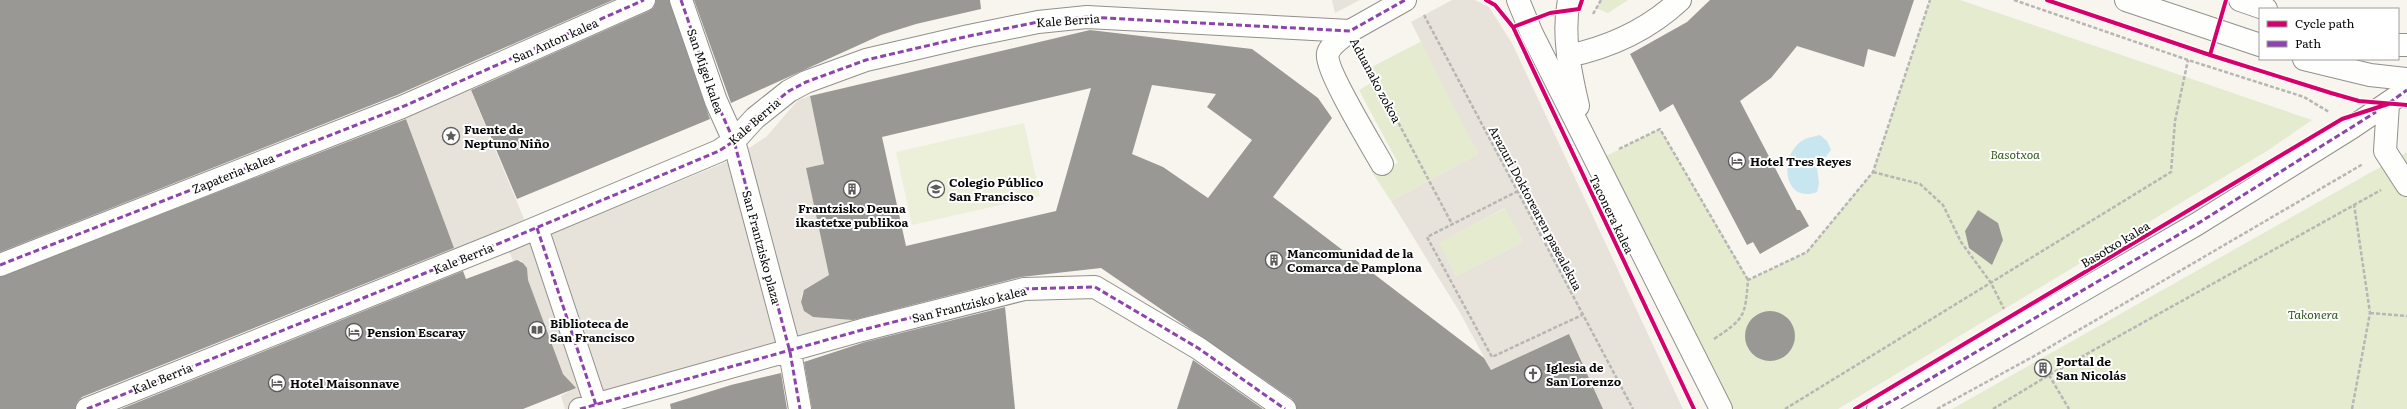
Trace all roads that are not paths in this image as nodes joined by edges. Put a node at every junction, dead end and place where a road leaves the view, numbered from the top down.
1 (644, 0) edge
2 (681, 0) edge
3 (1405, 0) edge
4 (1518, 0) edge
5 (1569, 0) edge
6 (1680, 0) edge
7 (2126, 0) edge
8 (2240, 0) edge
9 (2263, 8) edge
10 (1350, 31) junction
11 (2259, 45) edge
12 (1577, 54) junction
13 (2308, 60) edge
14 (466, 79) joint
15 (2407, 79) edge
16 (2407, 90) edge
17 (2388, 104) junction
18 (734, 141) junction
19 (1587, 144) junction
20 (1382, 164) dead end
21 (2407, 185) edge
22 (536, 228) junction
23 (0, 265) edge
24 (790, 352) junction
25 (588, 407) edge
26 (87, 409) edge
27 (800, 409) edge
28 (1285, 409) edge
29 (1721, 409) edge
30 (1878, 409) edge

1 - 14 street, San Anton kalea
2 - 18 street, San Migel kalea
3 - 10 street
4 - 19 street, Taconera kalea
5 - 12 street, Taconera kalea
6 - 12 street
7 - 11 street
8 - 9 street
10 - 18 street, Kale Berria
10 - 20 street, Aduanako zokoa
12 - 19 street, Taconera kalea
13 - 15 street
14 - 23 street, Zapateria kalea
16 - 17 street, Basotxo kalea
17 - 21 street
17 - 30 street, Basotxo kalea
18 - 22 street, Kale Berria
18 - 24 street, San Frantzisko plaza
19 - 29 street, Taconera kalea
22 - 25 street
22 - 26 street, Kale Berria
24 - 25 street, San Frantzisko kalea
24 - 27 street, San Frantzisko plaza
24 - 28 street, San Frantzisko kalea

